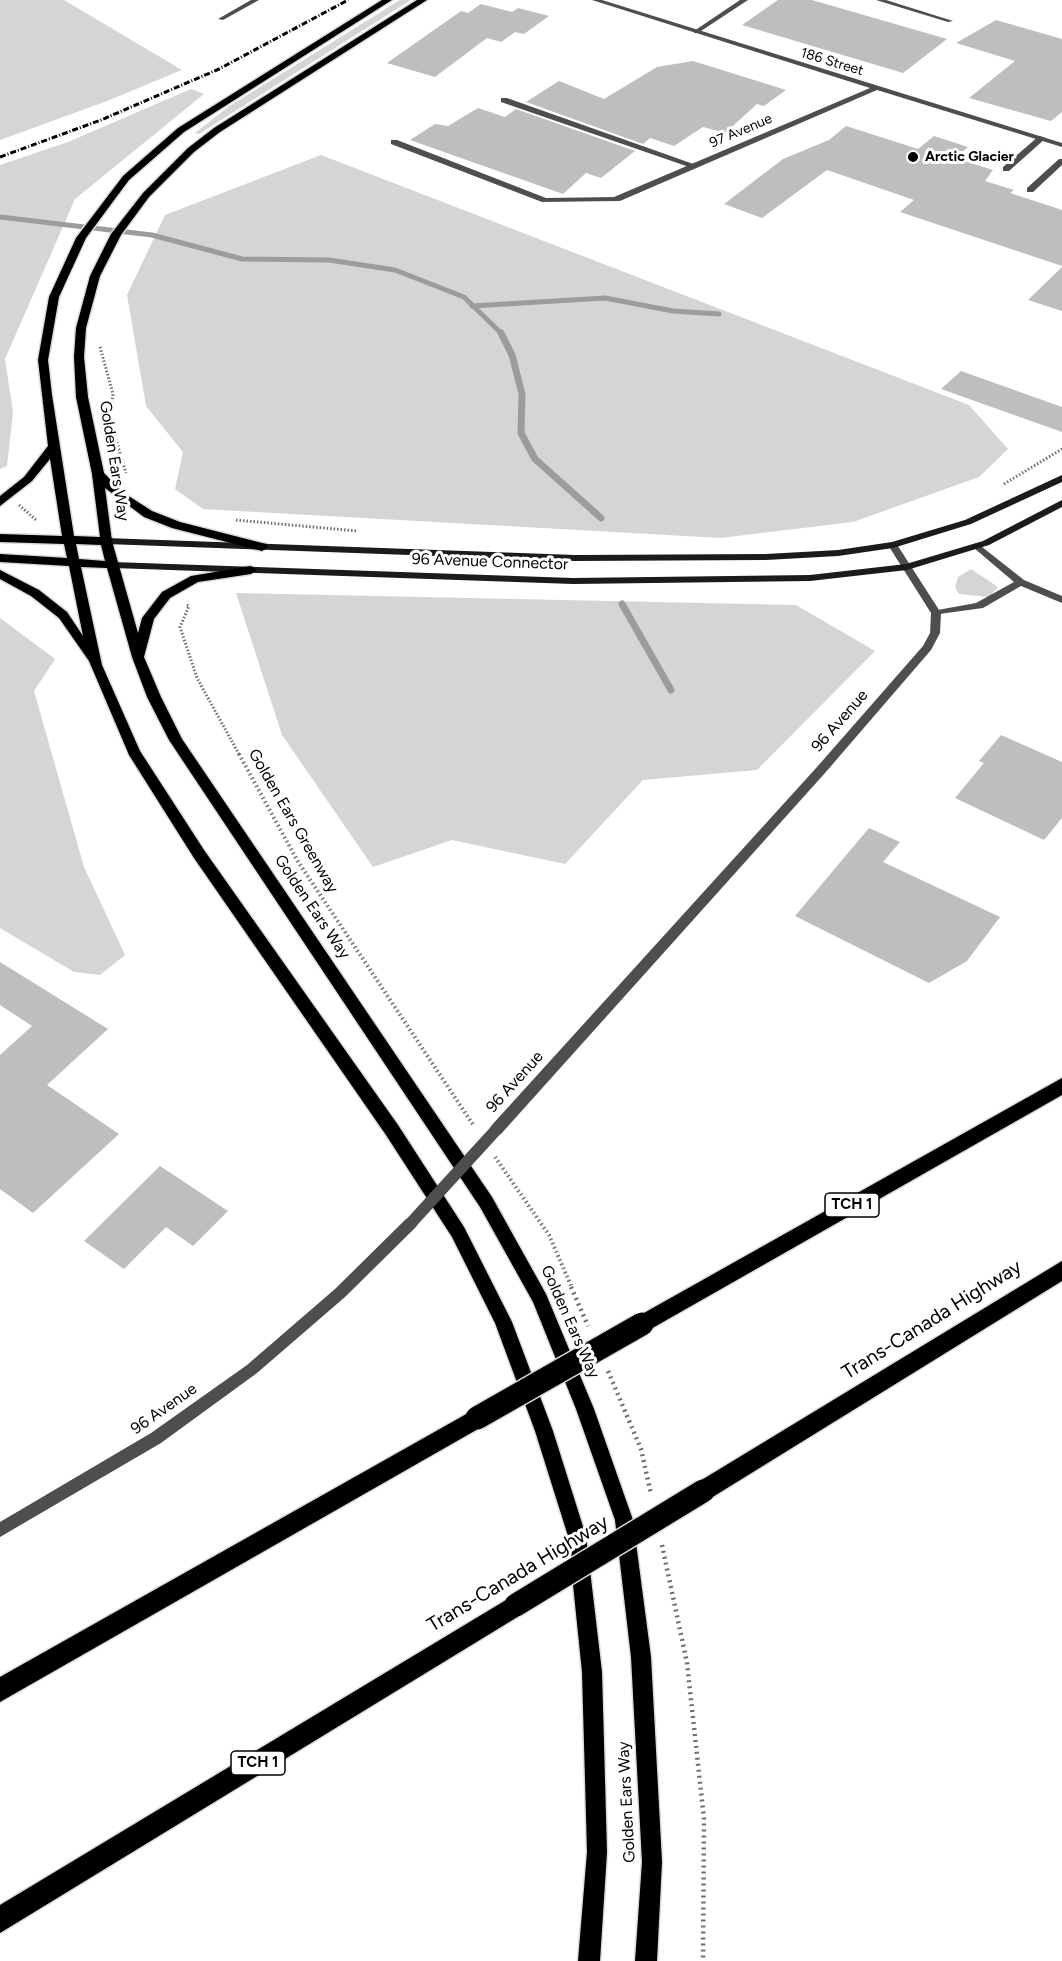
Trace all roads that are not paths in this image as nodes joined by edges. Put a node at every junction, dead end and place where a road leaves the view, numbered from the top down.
1 (256, 0) edge
2 (388, 0) edge
3 (423, 0) edge
4 (595, 0) edge
5 (745, 0) edge
6 (879, 0) edge
7 (221, 19) dead end
8 (950, 21) dead end
9 (696, 32) junction
10 (876, 88) junction
11 (504, 100) dead end
12 (1042, 138) junction
13 (394, 142) dead end
14 (1062, 145) edge
15 (1062, 161) edge
16 (695, 166) junction
17 (1006, 169) dead end
18 (1053, 170) junction
19 (1062, 173) edge
20 (1030, 190) dead end
21 (53, 447) junction
22 (98, 474) junction
23 (1062, 478) edge
24 (0, 502) edge
25 (1062, 503) edge
26 (0, 538) edge
27 (68, 540) junction
28 (106, 541) junction
29 (893, 545) junction
30 (977, 546) junction
31 (262, 547) junction
32 (0, 558) edge
33 (72, 561) junction
34 (112, 565) junction
35 (907, 567) junction
36 (251, 570) junction
37 (0, 574) edge
38 (1021, 582) junction
39 (1062, 600) edge
40 (936, 613) junction
41 (138, 657) junction
42 (96, 665) junction
43 (1062, 1086) edge
44 (1062, 1270) edge
45 (0, 1530) edge
46 (0, 1690) edge
47 (0, 1920) edge
48 (589, 1961) edge
49 (646, 1961) edge

1 - 7 street
2 - 21 main road, Golden Ears Way
3 - 22 main road, Golden Ears Way
4 - 9 street, 186 Street
5 - 9 street
6 - 8 street
9 - 10 street, 186 Street
10 - 12 street, 186 Street
10 - 16 street, 97 Avenue
11 - 16 street
12 - 14 street, 186 Street
12 - 17 street
13 - 16 street, 97 Avenue
15 - 18 street
18 - 19 street
18 - 20 street
21 - 24 main road
21 - 27 main road, Golden Ears Way
22 - 28 main road, Golden Ears Way
22 - 31 main road
23 - 29 main road
25 - 30 main road
26 - 27 main road, 96 Avenue Connector
27 - 28 main road, 96 Avenue Connector
27 - 33 main road, Golden Ears Way
28 - 31 main road, 96 Avenue Connector
28 - 34 main road, Golden Ears Way
29 - 31 main road, 96 Avenue Connector
29 - 35 street
30 - 35 main road
30 - 38 street
32 - 33 main road, 96 Avenue Connector
33 - 34 main road, 96 Avenue Connector
33 - 42 main road, Golden Ears Way
34 - 36 main road, 96 Avenue Connector
34 - 41 main road, Golden Ears Way
35 - 36 main road, 96 Avenue Connector
35 - 40 street
36 - 41 main road
37 - 42 main road
38 - 39 street
38 - 40 street
40 - 45 street, 96 Avenue, bridge
41 - 49 main road, Golden Ears Way
42 - 48 main road, Golden Ears Way
43 - 46 highway, TCH 1, bridge
44 - 47 highway, Trans-Canada Highway / TCH 1, bridge

